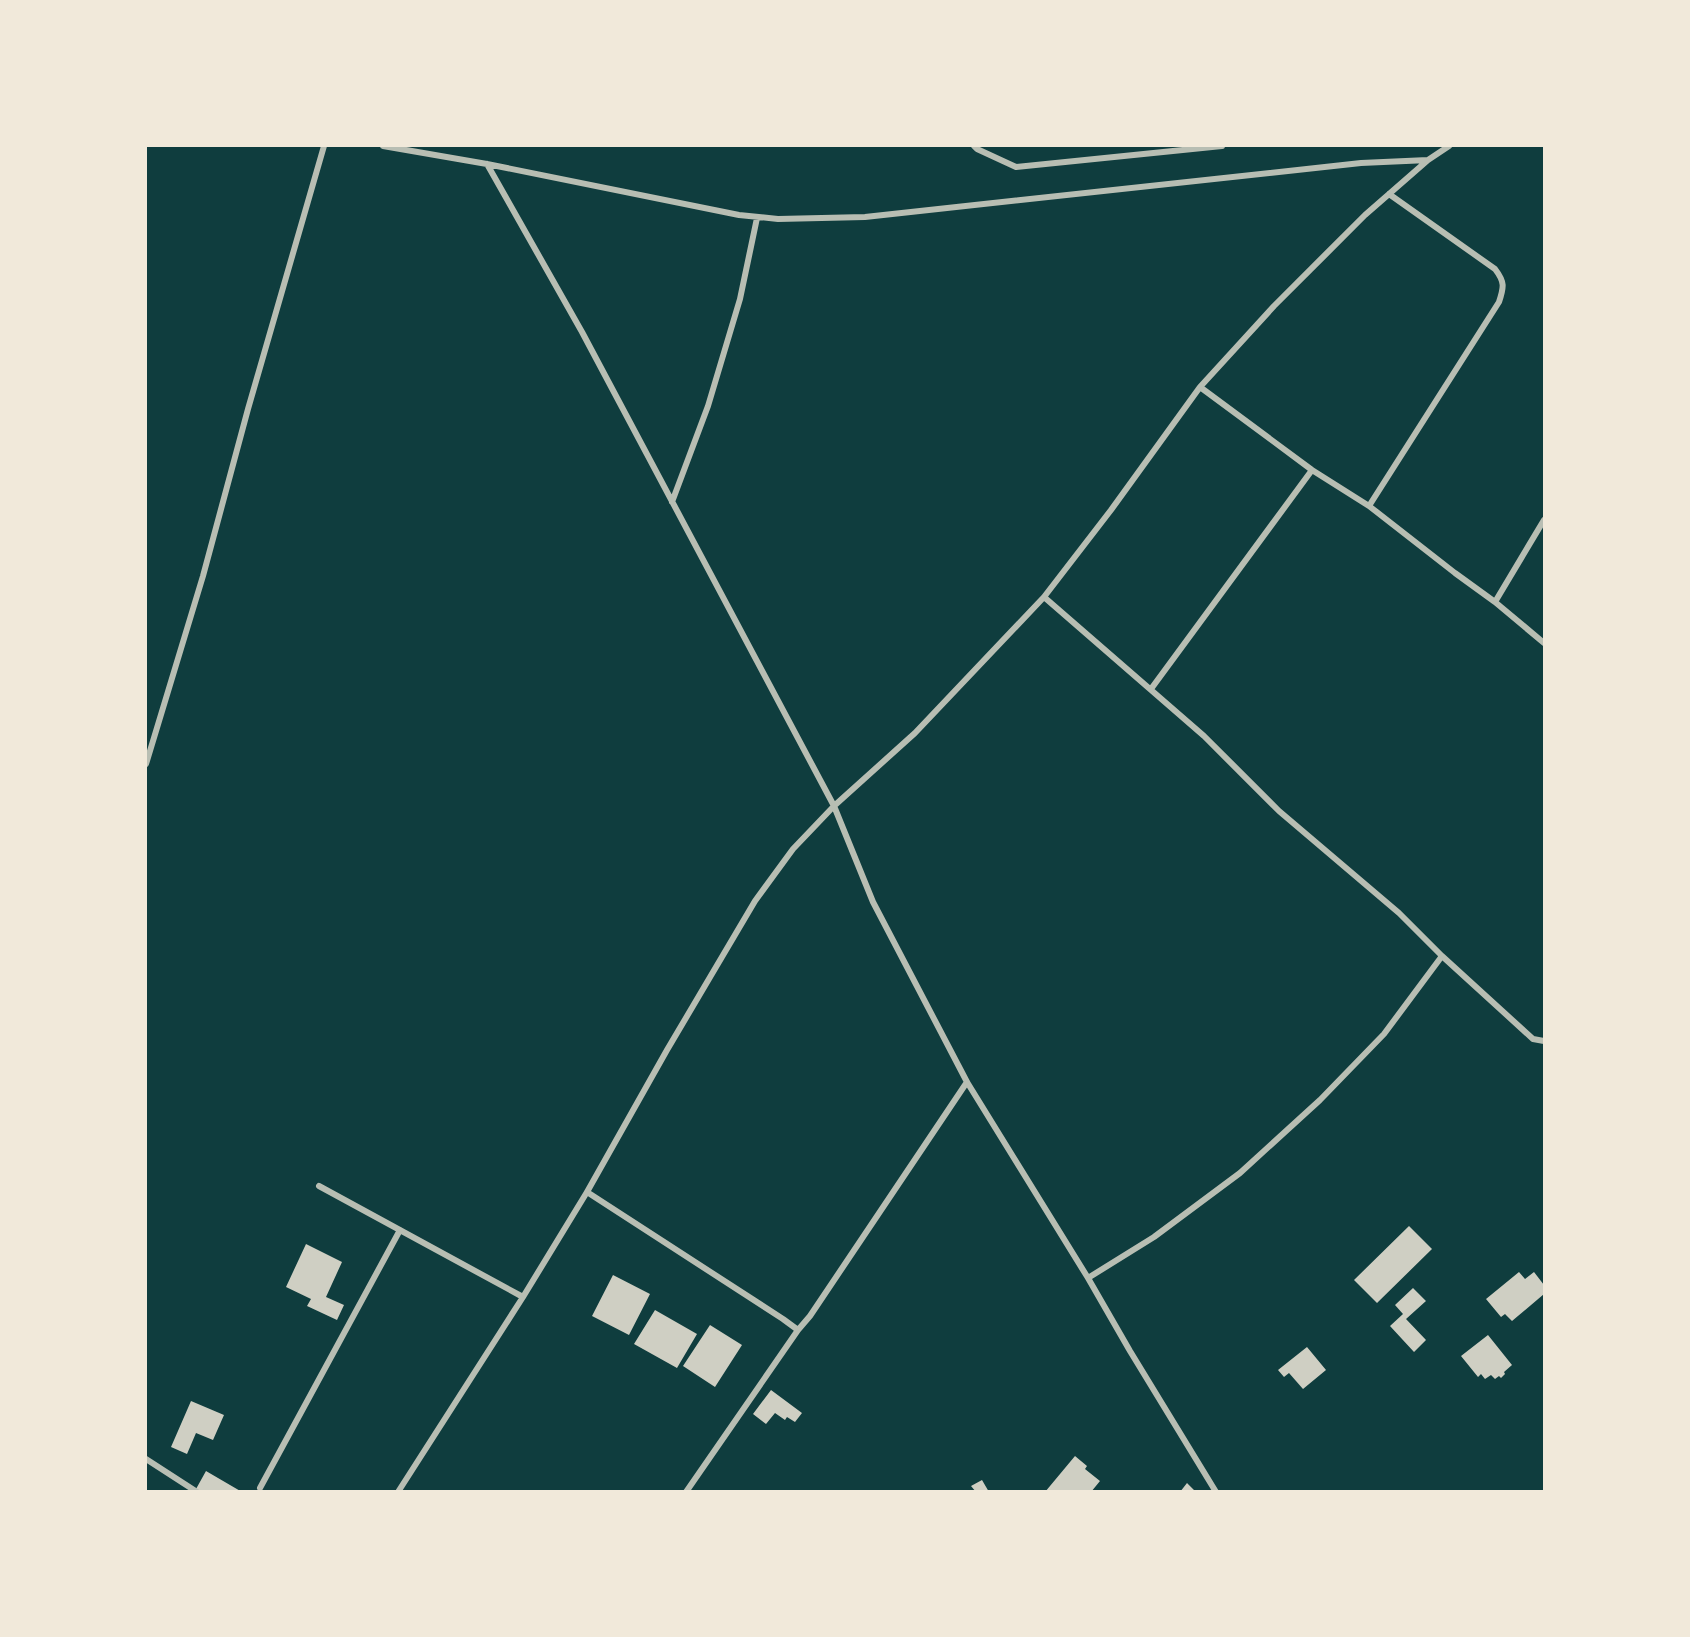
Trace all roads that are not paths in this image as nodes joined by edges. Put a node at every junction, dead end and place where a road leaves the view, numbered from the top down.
1 (324, 146) edge
2 (383, 146) edge
3 (974, 146) edge
4 (1137, 146) edge
5 (1222, 146) edge
6 (1449, 146) edge
7 (1143, 154) junction
8 (1428, 160) junction
9 (487, 164) junction
10 (1389, 194) junction
11 (757, 218) junction
12 (1200, 387) junction
13 (1312, 470) junction
14 (672, 502) junction
15 (1369, 506) junction
16 (1545, 520) edge
17 (1044, 597) junction
18 (1495, 602) junction
19 (1545, 643) edge
20 (1151, 689) junction
21 (146, 764) edge
22 (834, 807) junction
23 (1442, 956) junction
24 (1545, 1041) edge
25 (967, 1082) junction
26 (319, 1186) dead end
27 (587, 1192) junction
28 (400, 1230) junction
29 (1088, 1278) junction
30 (523, 1297) junction
31 (798, 1330) junction
32 (146, 1459) edge
33 (260, 1488) dead end
34 (197, 1491) edge
35 (398, 1491) edge
36 (686, 1491) edge
37 (1216, 1491) edge

1 - 21 street
2 - 9 street
3 - 7 street
4 - 7 street
5 - 7 street
6 - 8 street
8 - 10 street
8 - 11 street
9 - 11 street
9 - 14 street
10 - 12 street
10 - 15 street
11 - 14 street
12 - 13 street
12 - 17 street
13 - 15 street
13 - 20 street
14 - 22 street
15 - 18 street
16 - 18 street
17 - 20 street
17 - 22 street
18 - 19 street
20 - 23 street
22 - 25 street
22 - 27 street
23 - 24 street
23 - 29 street
25 - 29 street
25 - 31 street
26 - 28 street
27 - 30 street
27 - 31 street
28 - 30 street
28 - 33 street
29 - 37 street
30 - 35 street
31 - 36 street
32 - 34 street

